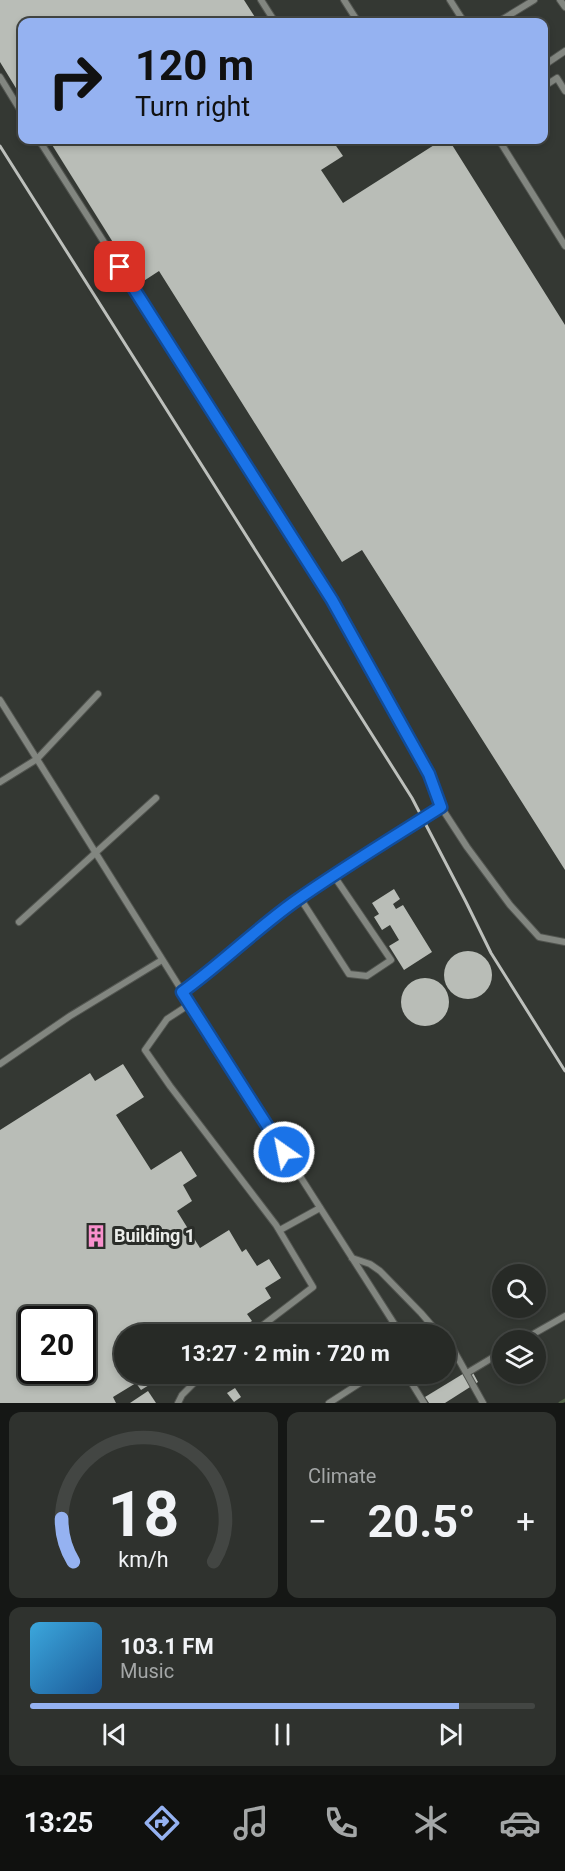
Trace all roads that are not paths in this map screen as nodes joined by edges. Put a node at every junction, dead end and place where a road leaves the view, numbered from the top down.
1 (261, 0) edge
2 (344, 0) edge
3 (450, 0) edge
4 (534, 0) edge
5 (560, 0) edge
6 (565, 7) edge
7 (272, 18) edge
8 (355, 18) edge
9 (461, 18) edge
10 (505, 18) edge
11 (565, 51) edge
12 (548, 63) edge
13 (0, 77) edge
14 (548, 84) edge
15 (565, 92) edge
16 (18, 106) edge
17 (42, 144) edge
18 (501, 144) edge
19 (565, 246) edge
20 (98, 694) dead end
21 (0, 700) edge
22 (37, 759) junction
23 (0, 782) edge
24 (156, 798) dead end
25 (441, 807) junction
26 (95, 853) junction
27 (334, 876) junction
28 (300, 898) junction
29 (19, 922) dead end
30 (565, 942) edge
31 (162, 960) junction
32 (182, 992) junction
33 (190, 1004) junction
34 (0, 1064) edge
35 (320, 1208) junction
36 (280, 1230) junction
37 (352, 1258) junction
38 (565, 1316) edge
39 (264, 1324) edge
40 (394, 1324) edge
41 (431, 1324) edge
42 (540, 1330) edge
43 (456, 1354) edge
44 (492, 1358) edge
45 (467, 1373) junction
46 (193, 1384) edge
47 (358, 1384) edge
48 (412, 1384) edge
49 (178, 1403) edge
50 (329, 1403) edge
51 (424, 1403) edge
52 (483, 1403) edge

1 - 7 lane
2 - 8 lane
3 - 9 lane
4 - 10 lane
5 - 6 lane
11 - 12 lane
13 - 16 lane
14 - 15 lane
17 - 25 lane
18 - 19 lane
20 - 22 lane
21 - 22 lane
22 - 23 lane
22 - 26 lane
24 - 26 lane
25 - 27 lane
25 - 30 lane
26 - 29 lane
26 - 31 lane
27 - 28 lane
27 - 28 lane
28 - 32 lane
31 - 32 lane
31 - 34 lane
32 - 33 lane
33 - 35 lane
33 - 36 lane
35 - 36 lane
35 - 37 lane
36 - 39 lane
37 - 40 lane
37 - 41 lane
38 - 42 lane
43 - 45 lane
44 - 45 lane
45 - 52 lane
46 - 49 lane
47 - 50 lane
48 - 51 lane

